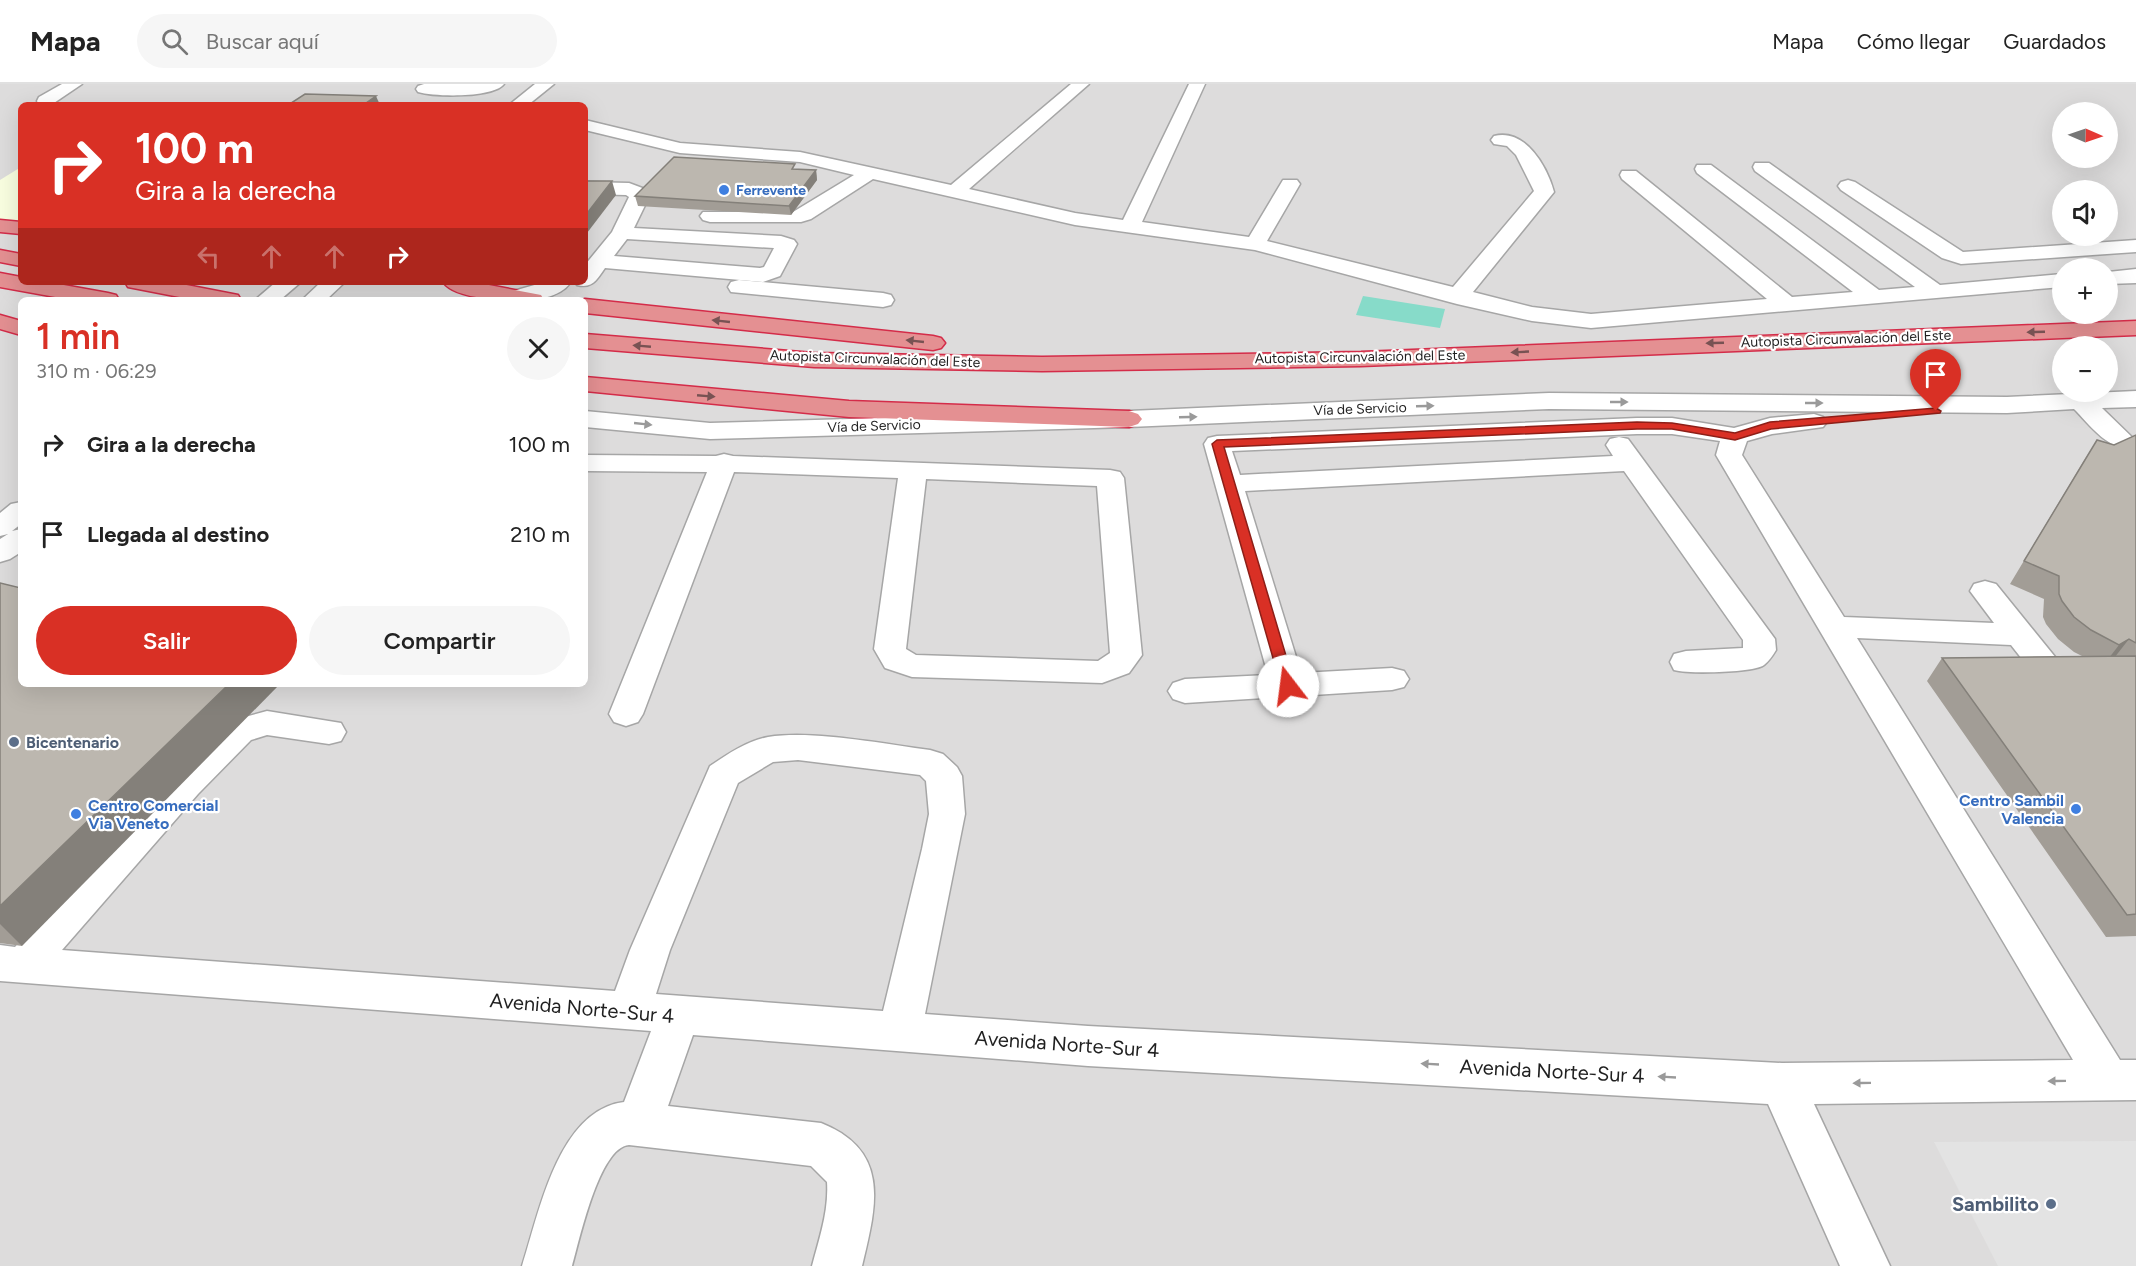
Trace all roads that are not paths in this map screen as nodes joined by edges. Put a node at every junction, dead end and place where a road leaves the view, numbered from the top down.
1 (74, 84) edge
2 (496, 84) edge
3 (1081, 84) edge
4 (1197, 84) edge
5 (553, 88) edge
6 (424, 89) dead end
7 (45, 101) dead end
8 (523, 102) edge
9 (542, 102) edge
10 (588, 126) edge
11 (1500, 140) dead end
12 (1762, 167) dead end
13 (1704, 169) dead end
14 (869, 173) junction
15 (1629, 175) dead end
16 (1290, 184) dead end
17 (1848, 186) dead end
18 (588, 188) edge
19 (629, 189) junction
20 (956, 191) junction
21 (632, 214) junction
22 (655, 215) dead end
23 (608, 216) dead end
24 (690, 216) edge
25 (0, 226) edge
26 (1130, 226) junction
27 (18, 228) edge
28 (621, 233) junction
29 (1254, 244) junction
30 (2136, 246) edge
31 (0, 256) edge
32 (1971, 258) junction
33 (18, 259) edge
34 (589, 273) edge
35 (2136, 276) edge
36 (2118, 277) edge
37 (724, 279) junction
38 (0, 280) edge
39 (18, 283) edge
40 (2052, 283) edge
41 (27, 285) edge
42 (152, 285) edge
43 (286, 285) edge
44 (331, 285) edge
45 (461, 285) edge
46 (555, 285) edge
47 (2011, 285) junction
48 (1936, 292) junction
49 (92, 297) edge
50 (214, 297) edge
51 (270, 297) edge
52 (317, 297) edge
53 (514, 297) edge
54 (529, 297) edge
55 (1457, 297) junction
56 (1874, 297) junction
57 (883, 300) dead end
58 (1788, 305) junction
59 (590, 307) edge
60 (0, 322) edge
61 (18, 327) edge
62 (2136, 328) edge
63 (588, 341) edge
64 (2136, 344) edge
65 (2118, 345) edge
66 (2052, 347) edge
67 (1267, 359) junction
68 (588, 360) edge
69 (588, 384) edge
70 (2136, 399) edge
71 (2118, 400) edge
72 (2081, 402) joint
73 (2007, 405) junction
74 (588, 419) edge
75 (1129, 419) junction
76 (1606, 427) junction
77 (2123, 441) edge
78 (1732, 445) junction
79 (724, 462) junction
80 (588, 463) edge
81 (1631, 463) junction
82 (913, 470) junction
83 (1230, 484) junction
84 (18, 519) edge
85 (10, 544) edge
86 (1985, 591) dead end
87 (1835, 627) junction
88 (2020, 635) junction
89 (1686, 663) dead end
90 (1392, 679) dead end
91 (2056, 679) edge
92 (1288, 686) junction
93 (1185, 691) dead end
94 (626, 714) dead end
95 (329, 732) dead end
96 (13, 964) edge
97 (628, 1011) junction
98 (678, 1016) junction
99 (900, 1032) junction
100 (2123, 1081) edge
101 (1782, 1084) junction
102 (639, 1124) junction
103 (547, 1266) edge
104 (837, 1266) edge
105 (1865, 1266) edge

1 - 7 street
2 - 6 street
3 - 20 street
4 - 26 street
5 - 8 street
5 - 9 street
10 - 14 street
11 - 55 street
12 - 48 street
13 - 56 street
14 - 20 street
14 - 24 street
15 - 58 street
16 - 29 street
17 - 32 street
18 - 19 street
19 - 21 street
19 - 23 street
20 - 26 street
21 - 22 street
21 - 28 street
25 - 27 highway
26 - 29 street
28 - 34 street
28 - 37 street
29 - 55 street
30 - 32 street
31 - 33 highway
32 - 47 street
34 - 37 street
35 - 36 street
37 - 57 street
38 - 39 highway
40 - 47 street
41 - 49 highway
42 - 50 highway
43 - 51 street
44 - 52 street
45 - 53 highway
46 - 54 street
47 - 48 street
48 - 56 street
55 - 58 street
56 - 58 street
67 -> 59 highway
60 - 61 highway
62 -> 67 highway, Autopista Circunvalación del Este
67 -> 63 highway, Autopista Circunvalación del Este
64 - 65 highway
66 - 68 highway, Autopista Circunvalación del Este
69 -> 75 highway
70 - 71 street, Vía de Servicio
72 - 73 street, Vía de Servicio
72 - 77 street
75 -> 73 street, Vía de Servicio
73 - 78 street
74 -> 75 street, Vía de Servicio
76 - 78 street
76 - 81 street
76 - 83 street
78 - 87 street
79 - 80 street
79 - 82 street
79 - 94 street
81 - 83 street
81 - 89 street
82 - 82 street
83 - 92 street
84 - 85 street
86 - 88 street
87 - 88 street
87 - 100 street
88 - 91 street
90 - 92 street
92 - 93 street
95 - 96 street
96 - 97 street, Avenida Norte-Sur 4
97 - 98 street, Avenida Norte-Sur 4
97 - 99 street
98 - 99 street, Avenida Norte-Sur 4
98 - 102 street
101 -> 99 street, Avenida Norte-Sur 4
100 -> 101 street, Avenida Norte-Sur 4
101 - 105 street
102 - 103 street
102 - 104 street

